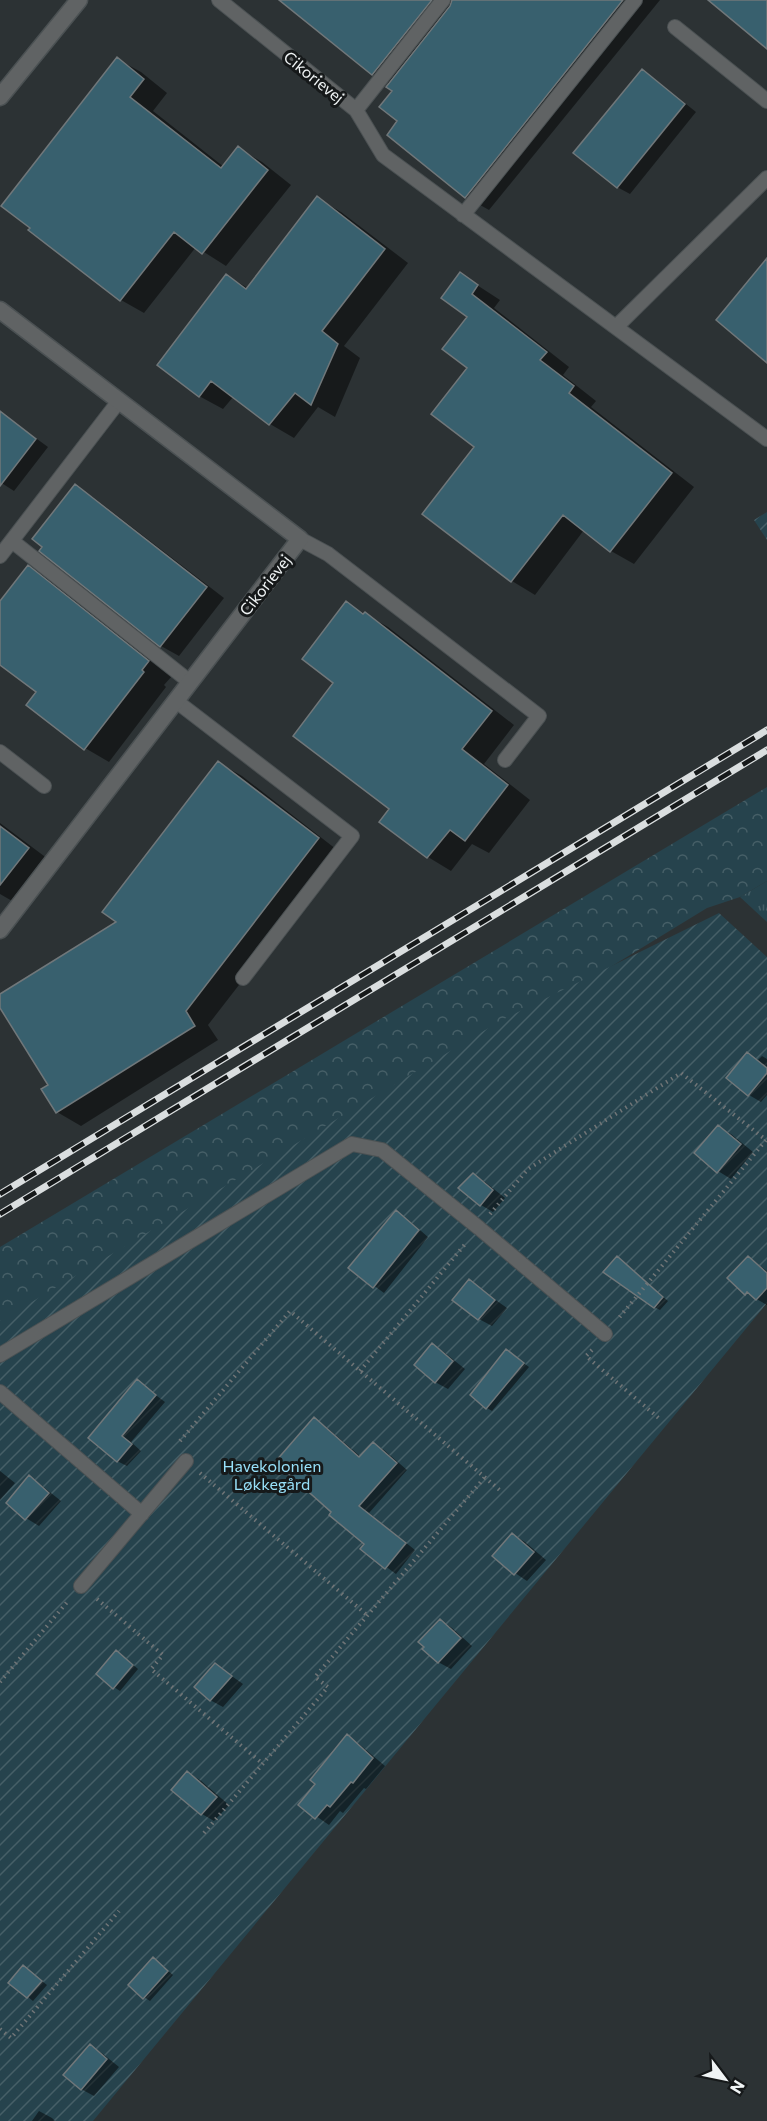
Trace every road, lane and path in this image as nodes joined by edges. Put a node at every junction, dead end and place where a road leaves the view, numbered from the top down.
1 (79, 0) edge
2 (219, 0) edge
3 (443, 0) edge
4 (635, 0) edge
5 (675, 27) dead end
6 (0, 97) edge
7 (767, 101) edge
8 (356, 110) junction
9 (767, 178) edge
10 (463, 215) junction
11 (0, 309) edge
12 (616, 327) junction
13 (119, 401) junction
14 (767, 439) edge
15 (300, 539) junction
16 (12, 541) junction
17 (0, 556) edge
18 (190, 682) junction
19 (176, 700) junction
20 (0, 752) edge
21 (505, 760) dead end
22 (44, 786) dead end
23 (0, 930) edge
24 (243, 978) dead end
25 (479, 1228) junction
26 (605, 1334) junction
27 (0, 1355) edge
28 (360, 1371) junction
29 (0, 1392) edge
30 (661, 1420) dead end
31 (186, 1461) junction
32 (485, 1477) junction
33 (502, 1492) dead end
34 (142, 1514) junction
35 (81, 1586) junction
36 (367, 1615) junction
37 (0, 1682) edge
38 (263, 1764) junction
39 (204, 1833) dead end
40 (118, 1911) dead end
41 (0, 2029) edge

1 - 6 street
2 - 8 lane, Cikorievej
3 - 8 lane, Cikorievej
4 - 10 lane
5 - 7 lane
8 - 10 lane
9 - 12 lane
10 - 12 lane
11 - 13 street, Cikorievej
12 - 14 lane
13 - 15 street, Cikorievej
13 - 16 lane
15 - 18 street, Cikorievej
15 - 21 lane
16 - 17 lane
16 - 18 lane
18 - 19 street, Cikorievej
19 - 23 street, Cikorievej
19 - 24 lane
20 - 22 lane
25 - 26 lane
25 - 26 path
25 - 27 lane
25 - 28 path
26 - 30 path
28 - 31 path
28 - 32 path
29 - 34 lane
31 - 34 lane
31 - 36 path
32 - 33 path
32 - 36 path
34 - 35 lane
35 - 37 path
35 - 38 path
36 - 38 path
38 - 39 path
40 - 41 path

